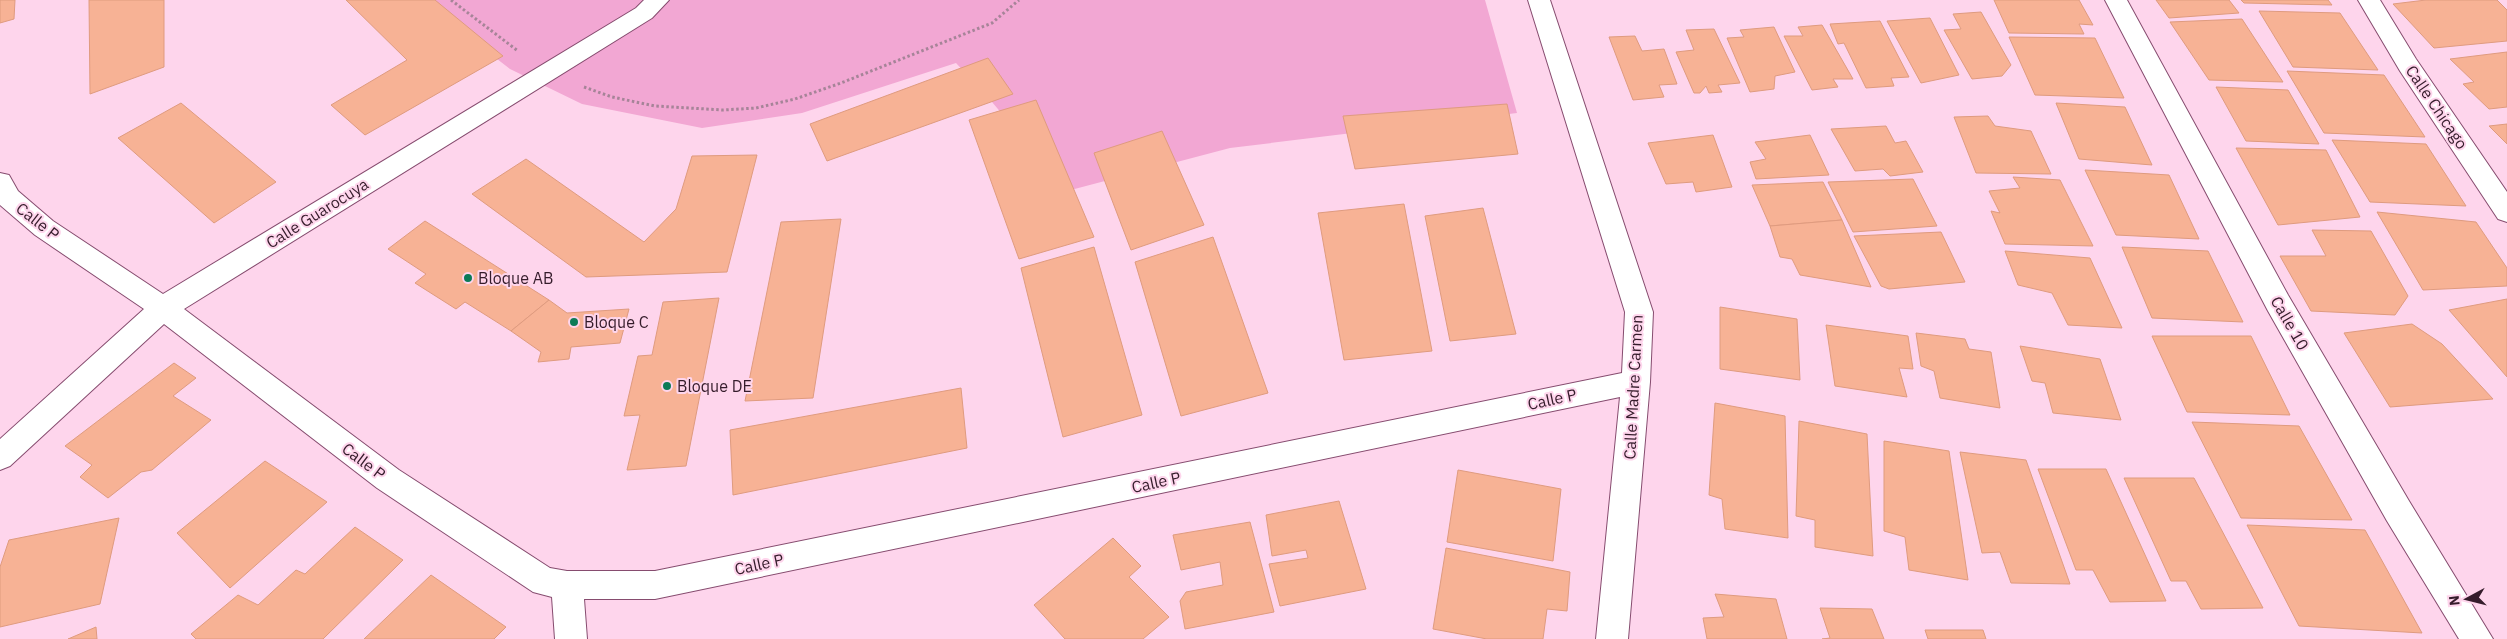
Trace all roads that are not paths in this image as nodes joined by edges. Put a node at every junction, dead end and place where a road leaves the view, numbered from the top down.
1 (658, 0) edge
2 (1539, 0) edge
3 (2116, 0) edge
4 (2369, 0) edge
5 (0, 182) edge
6 (2507, 212) edge
7 (163, 308) junction
8 (1636, 382) junction
9 (0, 457) edge
10 (567, 585) junction
11 (571, 639) edge
12 (1612, 639) edge
13 (2477, 639) edge

1 - 7 street, Calle Guarocuya
2 - 8 street, Calle Madre Carmen
3 - 13 street, Calle 10
4 - 6 street, Calle Chicago
5 - 7 street, Calle P
7 - 9 street, Calle Guarocuya
7 - 10 street, Calle P
8 - 10 street, Calle P
8 - 12 street, Calle Madre Carmen
10 - 11 street

